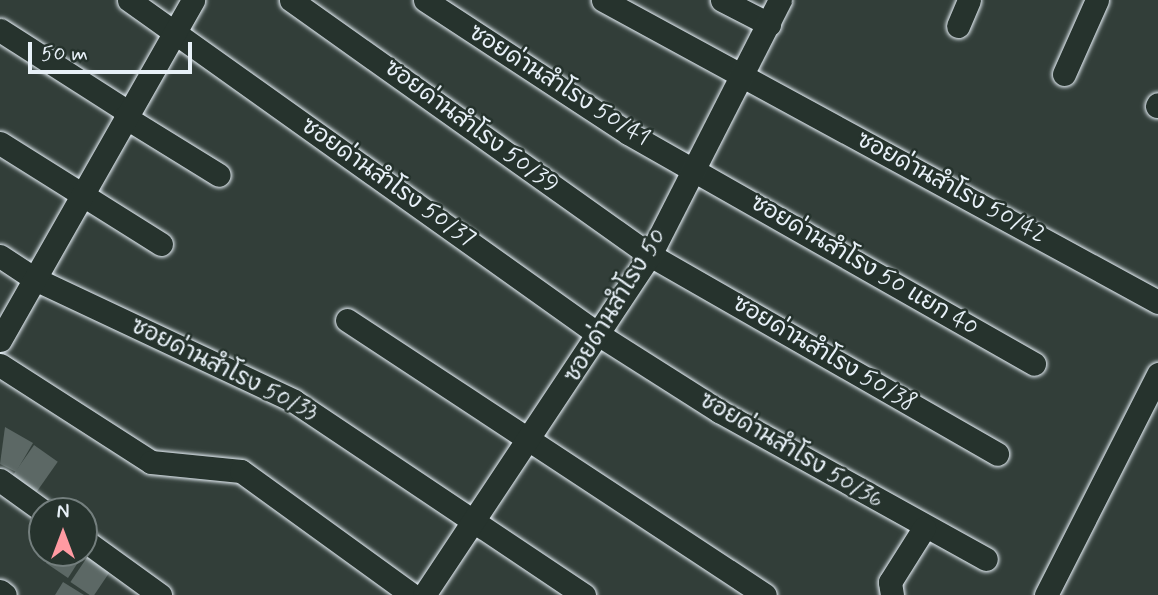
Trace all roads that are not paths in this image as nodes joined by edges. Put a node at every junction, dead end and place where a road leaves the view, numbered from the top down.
1 (129, 0) edge
2 (193, 0) edge
3 (291, 0) edge
4 (425, 0) edge
5 (603, 0) edge
6 (722, 0) edge
7 (780, 0) edge
8 (969, 0) edge
9 (1097, 0) edge
10 (769, 24) junction
11 (958, 26) dead end
12 (0, 30) edge
13 (174, 31) junction
14 (745, 74) junction
15 (1064, 74) dead end
16 (126, 114) junction
17 (0, 144) edge
18 (694, 168) junction
19 (219, 175) dead end
20 (81, 195) junction
21 (161, 244) dead end
22 (650, 255) junction
23 (0, 256) edge
24 (35, 279) junction
25 (1158, 302) edge
26 (347, 320) dead end
27 (601, 336) junction
28 (0, 340) edge
29 (1034, 364) dead end
30 (0, 365) edge
31 (1158, 374) edge
32 (530, 443) junction
33 (997, 454) dead end
34 (0, 480) edge
35 (28, 500) edge
36 (473, 523) junction
37 (925, 528) junction
38 (98, 550) edge
39 (986, 559) dead end
40 (0, 591) edge
41 (5, 595) edge
42 (160, 595) edge
43 (412, 595) edge
44 (424, 595) edge
45 (584, 595) edge
46 (765, 595) edge
47 (892, 595) edge
48 (1046, 595) edge

1 - 13 street, ซอยด่านสำโรง 50/37
2 - 13 street
3 - 22 street, ซอยด่านสำโรง 50/39
4 - 18 street, ซอยด่านสำโรง 50/41
5 - 14 street, ซอยด่านสำโรง 50/42
6 - 10 street
7 - 10 street, ซอยด่านสำโรง 50
8 - 11 street
9 - 15 street
10 - 14 street, ซอยด่านสำโรง 50
12 - 16 street
13 - 16 street
13 - 27 street, ซอยด่านสำโรง 50/37
14 - 18 street, ซอยด่านสำโรง 50
14 - 25 street, ซอยด่านสำโรง 50/42
16 - 19 street
16 - 20 street
17 - 20 street
18 - 22 street, ซอยด่านสำโรง 50
18 - 29 street, ซอยด่านสำโรง 50 แยก 40
20 - 21 street
20 - 24 street
22 - 27 street, ซอยด่านสำโรง 50
22 - 33 street, ซอยด่านสำโรง 50/38
23 - 24 street, ซอยด่านสำโรง 50/33
24 - 28 street
24 - 36 street, ซอยด่านสำโรง 50/33
26 - 32 street
27 - 32 street, ซอยด่านสำโรง 50
27 - 37 street, ซอยด่านสำโรง 50/36
30 - 43 street
31 - 48 street
32 - 36 street, ซอยด่านสำโรง 50
32 - 46 street
34 - 35 street
36 - 44 street, ซอยด่านสำโรง 50
36 - 45 street, ซอยด่านสำโรง 50/33
37 - 39 street, ซอยด่านสำโรง 50/36
37 - 47 street
38 - 42 street
40 - 41 street

